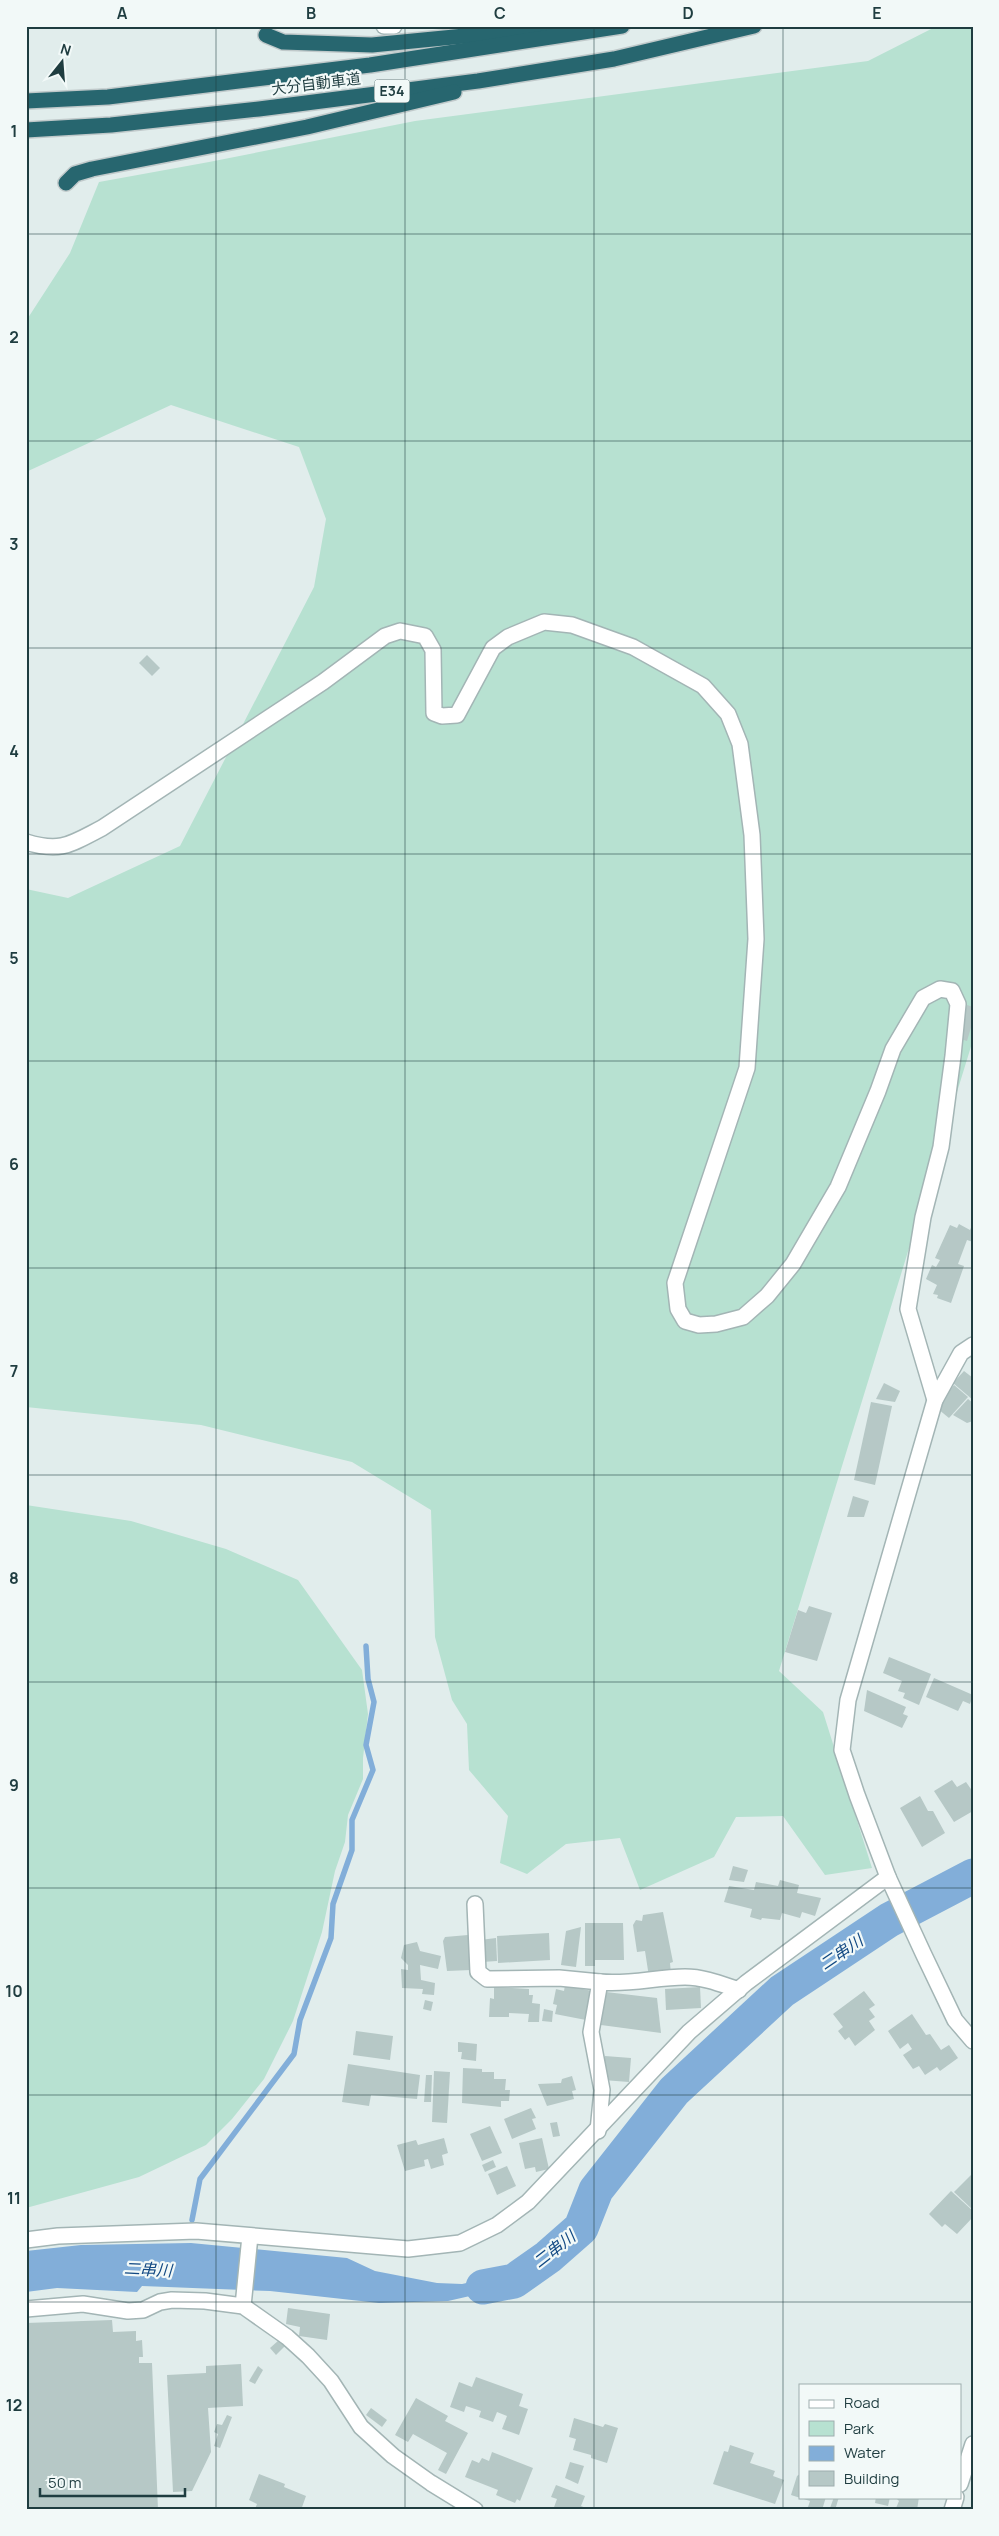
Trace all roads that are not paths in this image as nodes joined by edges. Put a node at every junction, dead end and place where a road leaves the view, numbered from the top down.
1 (384, 26) edge
2 (394, 26) edge
3 (567, 26) edge
4 (622, 26) edge
5 (754, 26) edge
6 (266, 35) dead end
7 (551, 69) junction
8 (26, 101) edge
9 (26, 130) edge
10 (66, 183) dead end
11 (26, 842) edge
12 (973, 1345) edge
13 (935, 1400) junction
14 (888, 1877) junction
15 (475, 1904) dead end
16 (600, 1982) junction
17 (739, 1990) junction
18 (973, 2041) edge
19 (598, 2131) junction
20 (250, 2236) junction
21 (26, 2240) edge
22 (243, 2306) junction
23 (26, 2309) edge
24 (973, 2444) edge
25 (962, 2478) edge
26 (956, 2498) edge
27 (475, 2510) edge
28 (952, 2510) edge

1 - 2 street
3 - 6 highway
4 - 8 highway, 大分自動車道 / E34
5 - 7 highway, 大分自動車道 / E34
7 - 9 highway, 大分自動車道 / E34
7 - 10 highway
11 - 13 street
12 - 13 street
13 - 14 street
14 - 17 street
14 - 18 street
15 - 16 street
16 - 17 street
16 - 19 street
17 - 19 street
19 - 20 street
20 - 21 street
20 - 22 street
22 - 23 street
22 - 27 street
24 - 25 street
26 - 28 street

